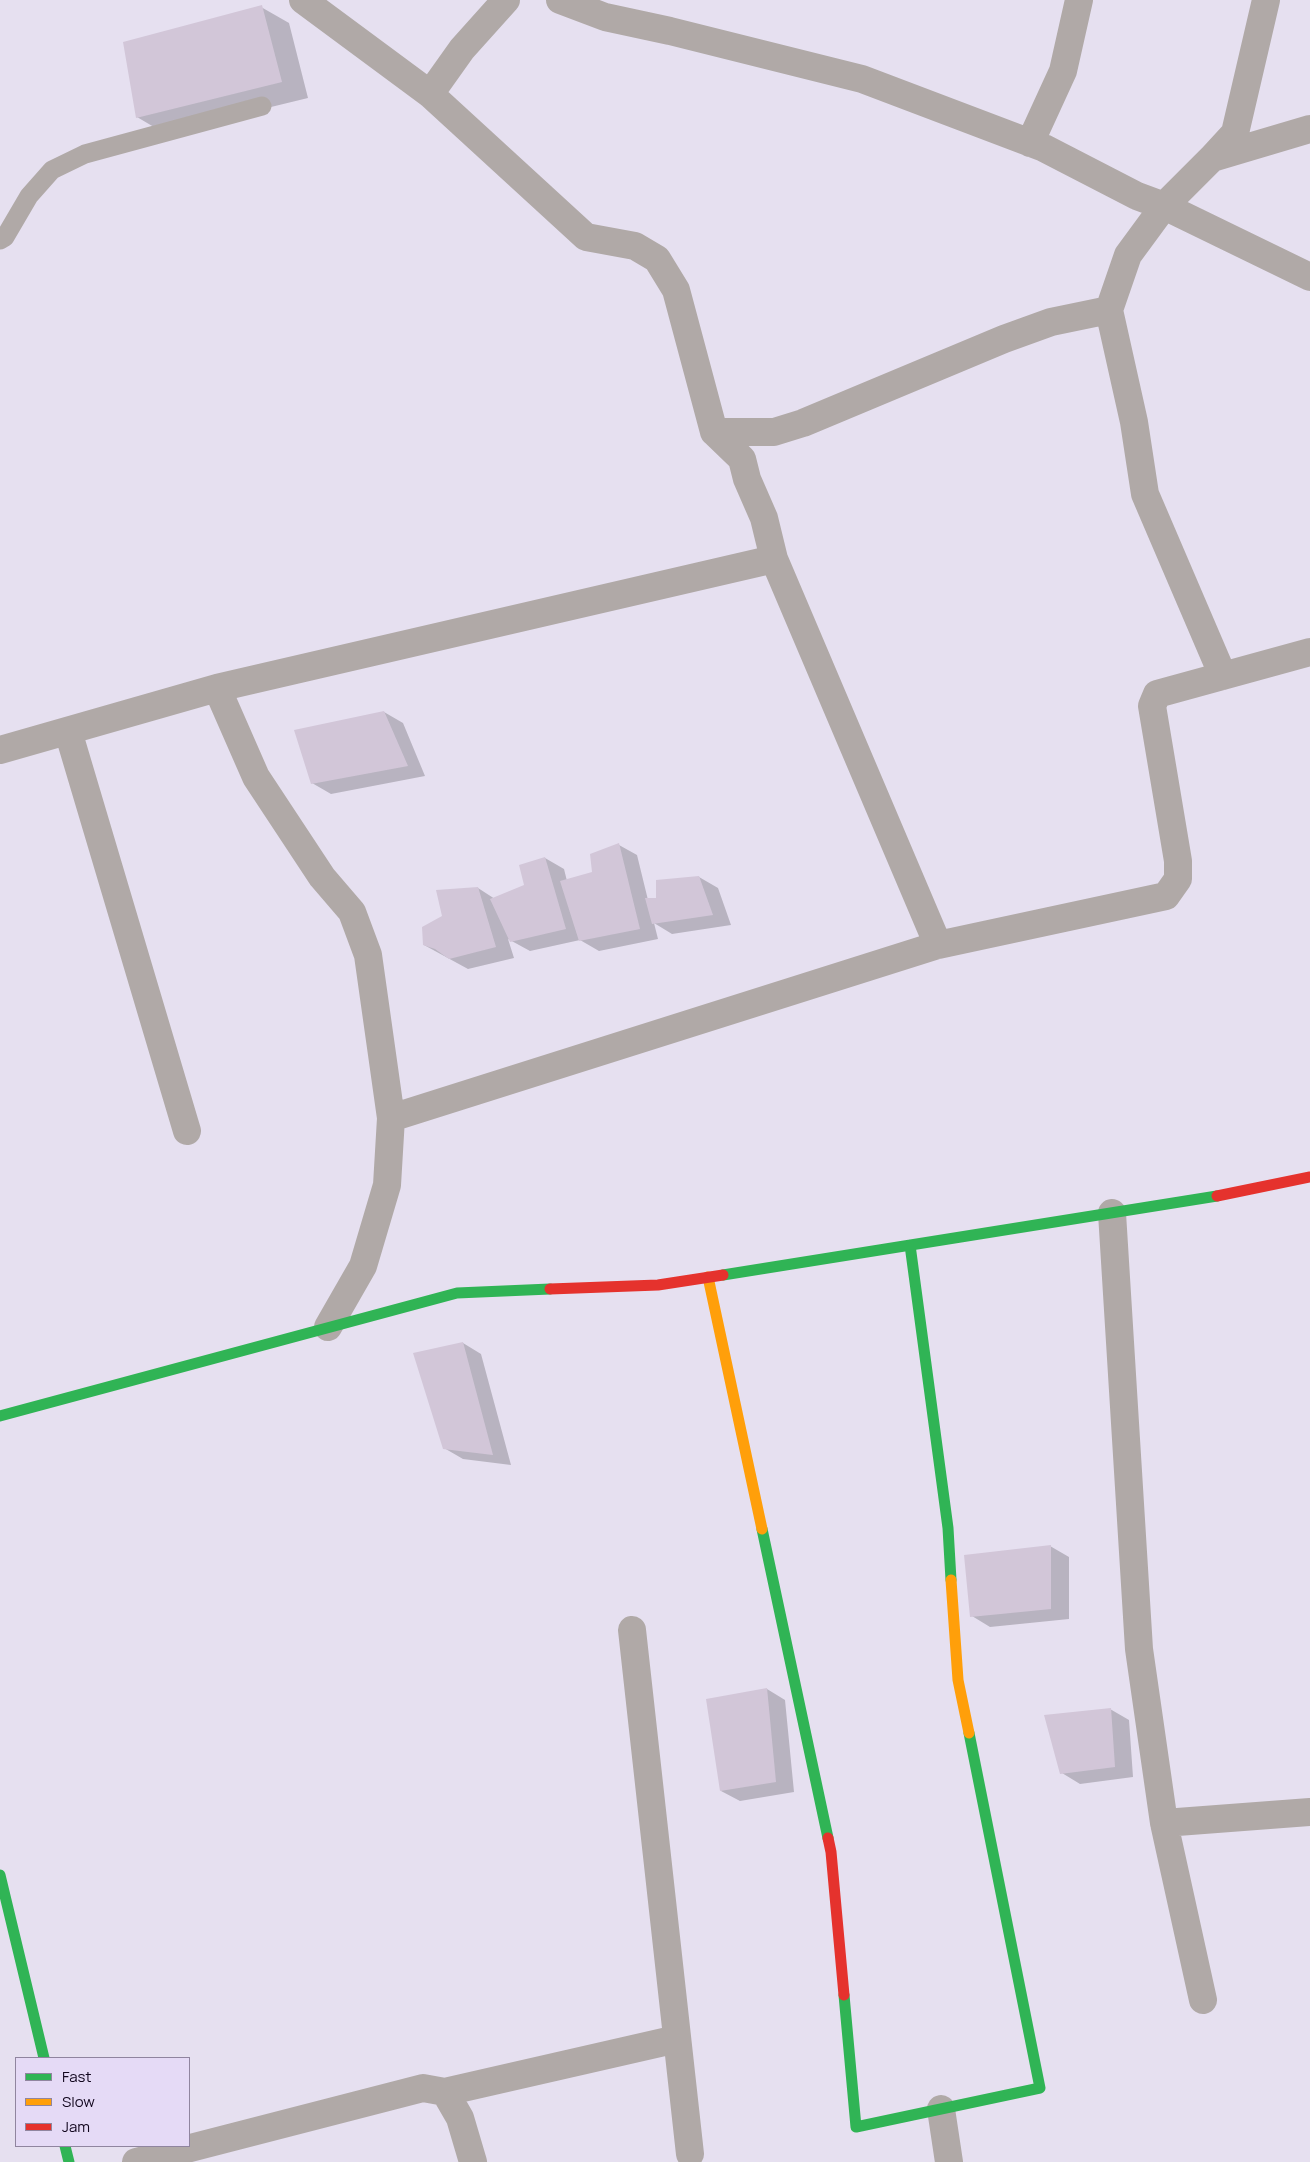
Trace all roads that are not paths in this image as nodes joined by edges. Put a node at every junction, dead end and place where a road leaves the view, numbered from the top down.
1 (303, 0) edge
2 (506, 0) edge
3 (560, 0) edge
4 (1079, 0) edge
5 (1266, 0) edge
6 (430, 94) junction
7 (262, 106) dead end
8 (1310, 129) edge
9 (1030, 143) junction
10 (1212, 158) junction
11 (1164, 206) junction
12 (0, 240) edge
13 (1310, 278) edge
14 (1109, 310) junction
15 (714, 432) junction
16 (774, 559) junction
17 (1310, 652) edge
18 (1223, 676) junction
19 (217, 688) junction
20 (68, 731) junction
21 (0, 750) edge
22 (938, 945) junction
23 (391, 1118) junction
24 (186, 1131) dead end
25 (1310, 1177) edge
26 (1112, 1213) junction
27 (910, 1245) junction
28 (708, 1277) junction
29 (328, 1327) junction
30 (0, 1416) edge
31 (632, 1630) dead end
32 (1310, 1812) edge
33 (1164, 1823) junction
34 (0, 1875) edge
35 (1203, 2000) dead end
36 (677, 2039) junction
37 (44, 2057) edge
38 (446, 2092) junction
39 (941, 2110) junction
40 (65, 2147) edge
41 (690, 2154) dead end
42 (69, 2162) edge
43 (136, 2162) edge
44 (473, 2162) edge
45 (949, 2162) edge

1 - 6 street
2 - 6 street
3 - 9 street
4 - 9 street
5 - 10 street
6 - 15 street
7 - 12 lane
8 - 10 street
9 - 11 street
10 - 11 street
11 - 13 street
11 - 14 street
14 - 15 street
14 - 18 street
15 - 16 street
16 - 19 street
16 - 22 street
17 - 18 street
18 - 22 street
19 - 20 street
19 - 23 street
20 - 21 street
20 - 24 street
22 - 23 street
23 - 29 street
25 - 26 street
26 - 27 street
26 - 33 street
27 - 28 street
27 - 39 street
28 - 29 street
28 - 39 street
29 - 30 street
31 - 36 street
32 - 33 street
33 - 35 street
34 - 37 street
36 - 38 street
36 - 41 street
38 - 43 street
38 - 44 street
39 - 45 street
40 - 42 street

